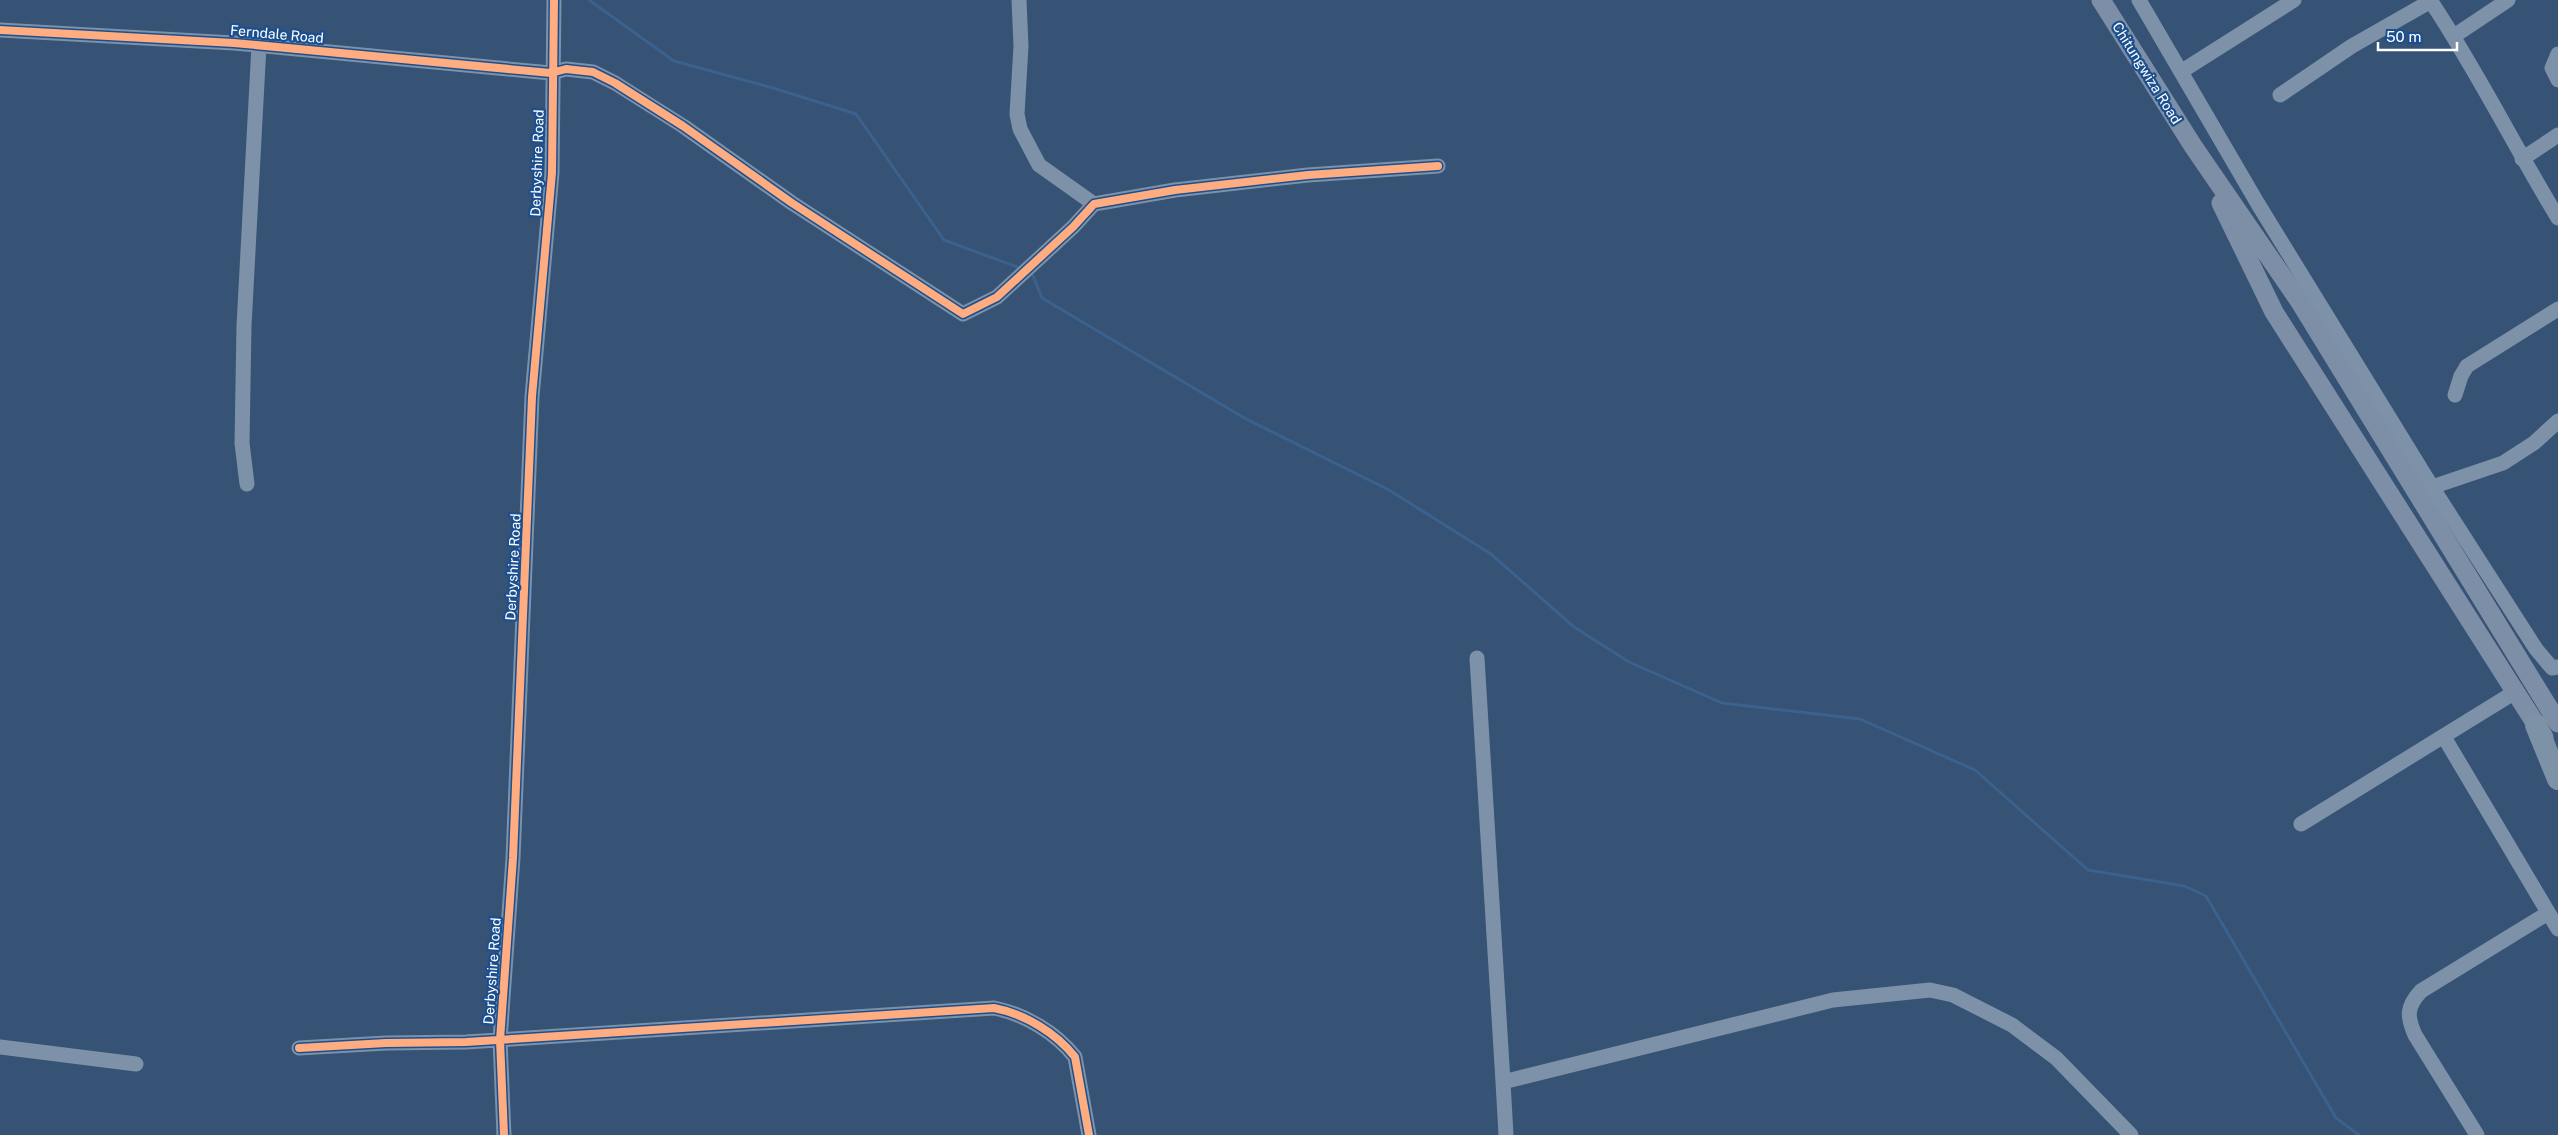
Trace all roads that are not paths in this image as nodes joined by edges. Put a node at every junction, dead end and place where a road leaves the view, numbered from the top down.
1 (554, 0) edge
2 (1019, 0) edge
3 (2100, 0) edge
4 (2139, 0) edge
5 (2294, 0) edge
6 (2508, 0) edge
7 (2431, 1) edge
8 (0, 30) edge
9 (2454, 36) junction
10 (259, 45) junction
11 (2558, 54) edge
12 (2182, 70) junction
13 (551, 73) junction
14 (2558, 80) edge
15 (2280, 95) dead end
16 (2558, 135) edge
17 (2192, 146) junction
18 (2522, 159) junction
19 (1438, 166) dead end
20 (1094, 204) junction
21 (2558, 218) edge
22 (2558, 309) edge
23 (2455, 395) dead end
24 (2558, 421) edge
25 (247, 484) dead end
26 (2432, 487) junction
27 (1478, 658) dead end
28 (2557, 668) edge
29 (2515, 692) junction
30 (2547, 724) edge
31 (2444, 737) junction
32 (2558, 761) edge
33 (2558, 779) edge
34 (2301, 824) dead end
35 (2548, 913) junction
36 (2558, 929) edge
37 (500, 1040) junction
38 (0, 1047) edge
39 (299, 1048) dead end
40 (136, 1064) dead end
41 (1503, 1082) junction
42 (504, 1135) edge
43 (1089, 1135) edge
44 (1506, 1135) edge
45 (2131, 1135) edge
46 (2477, 1135) edge

1 - 13 street, Derbyshire Road
2 - 20 street
3 - 17 main road, Chitungwiza Road
4 - 12 street
5 - 12 street
6 - 9 street
7 - 9 street
7 - 15 street
8 - 10 street, Ferndale Road
9 - 18 street
10 - 13 street, Ferndale Road
10 - 25 street
11 - 14 street
12 - 26 street
13 - 20 street, Ferndale Road
13 - 37 street, Derbyshire Road
16 - 18 street
17 - 29 main road
17 - 30 main road
18 - 21 street
19 - 20 street
22 - 23 street
24 - 26 street
26 - 28 street
27 - 41 street
29 - 30 main road
29 - 31 street
30 - 32 main road
30 - 33 highway
31 - 34 street
31 - 35 street
35 - 36 street
35 - 46 street
37 - 39 street
37 - 42 street, Derbyshire Road
37 - 43 street
38 - 40 street
41 - 44 street
41 - 45 street

